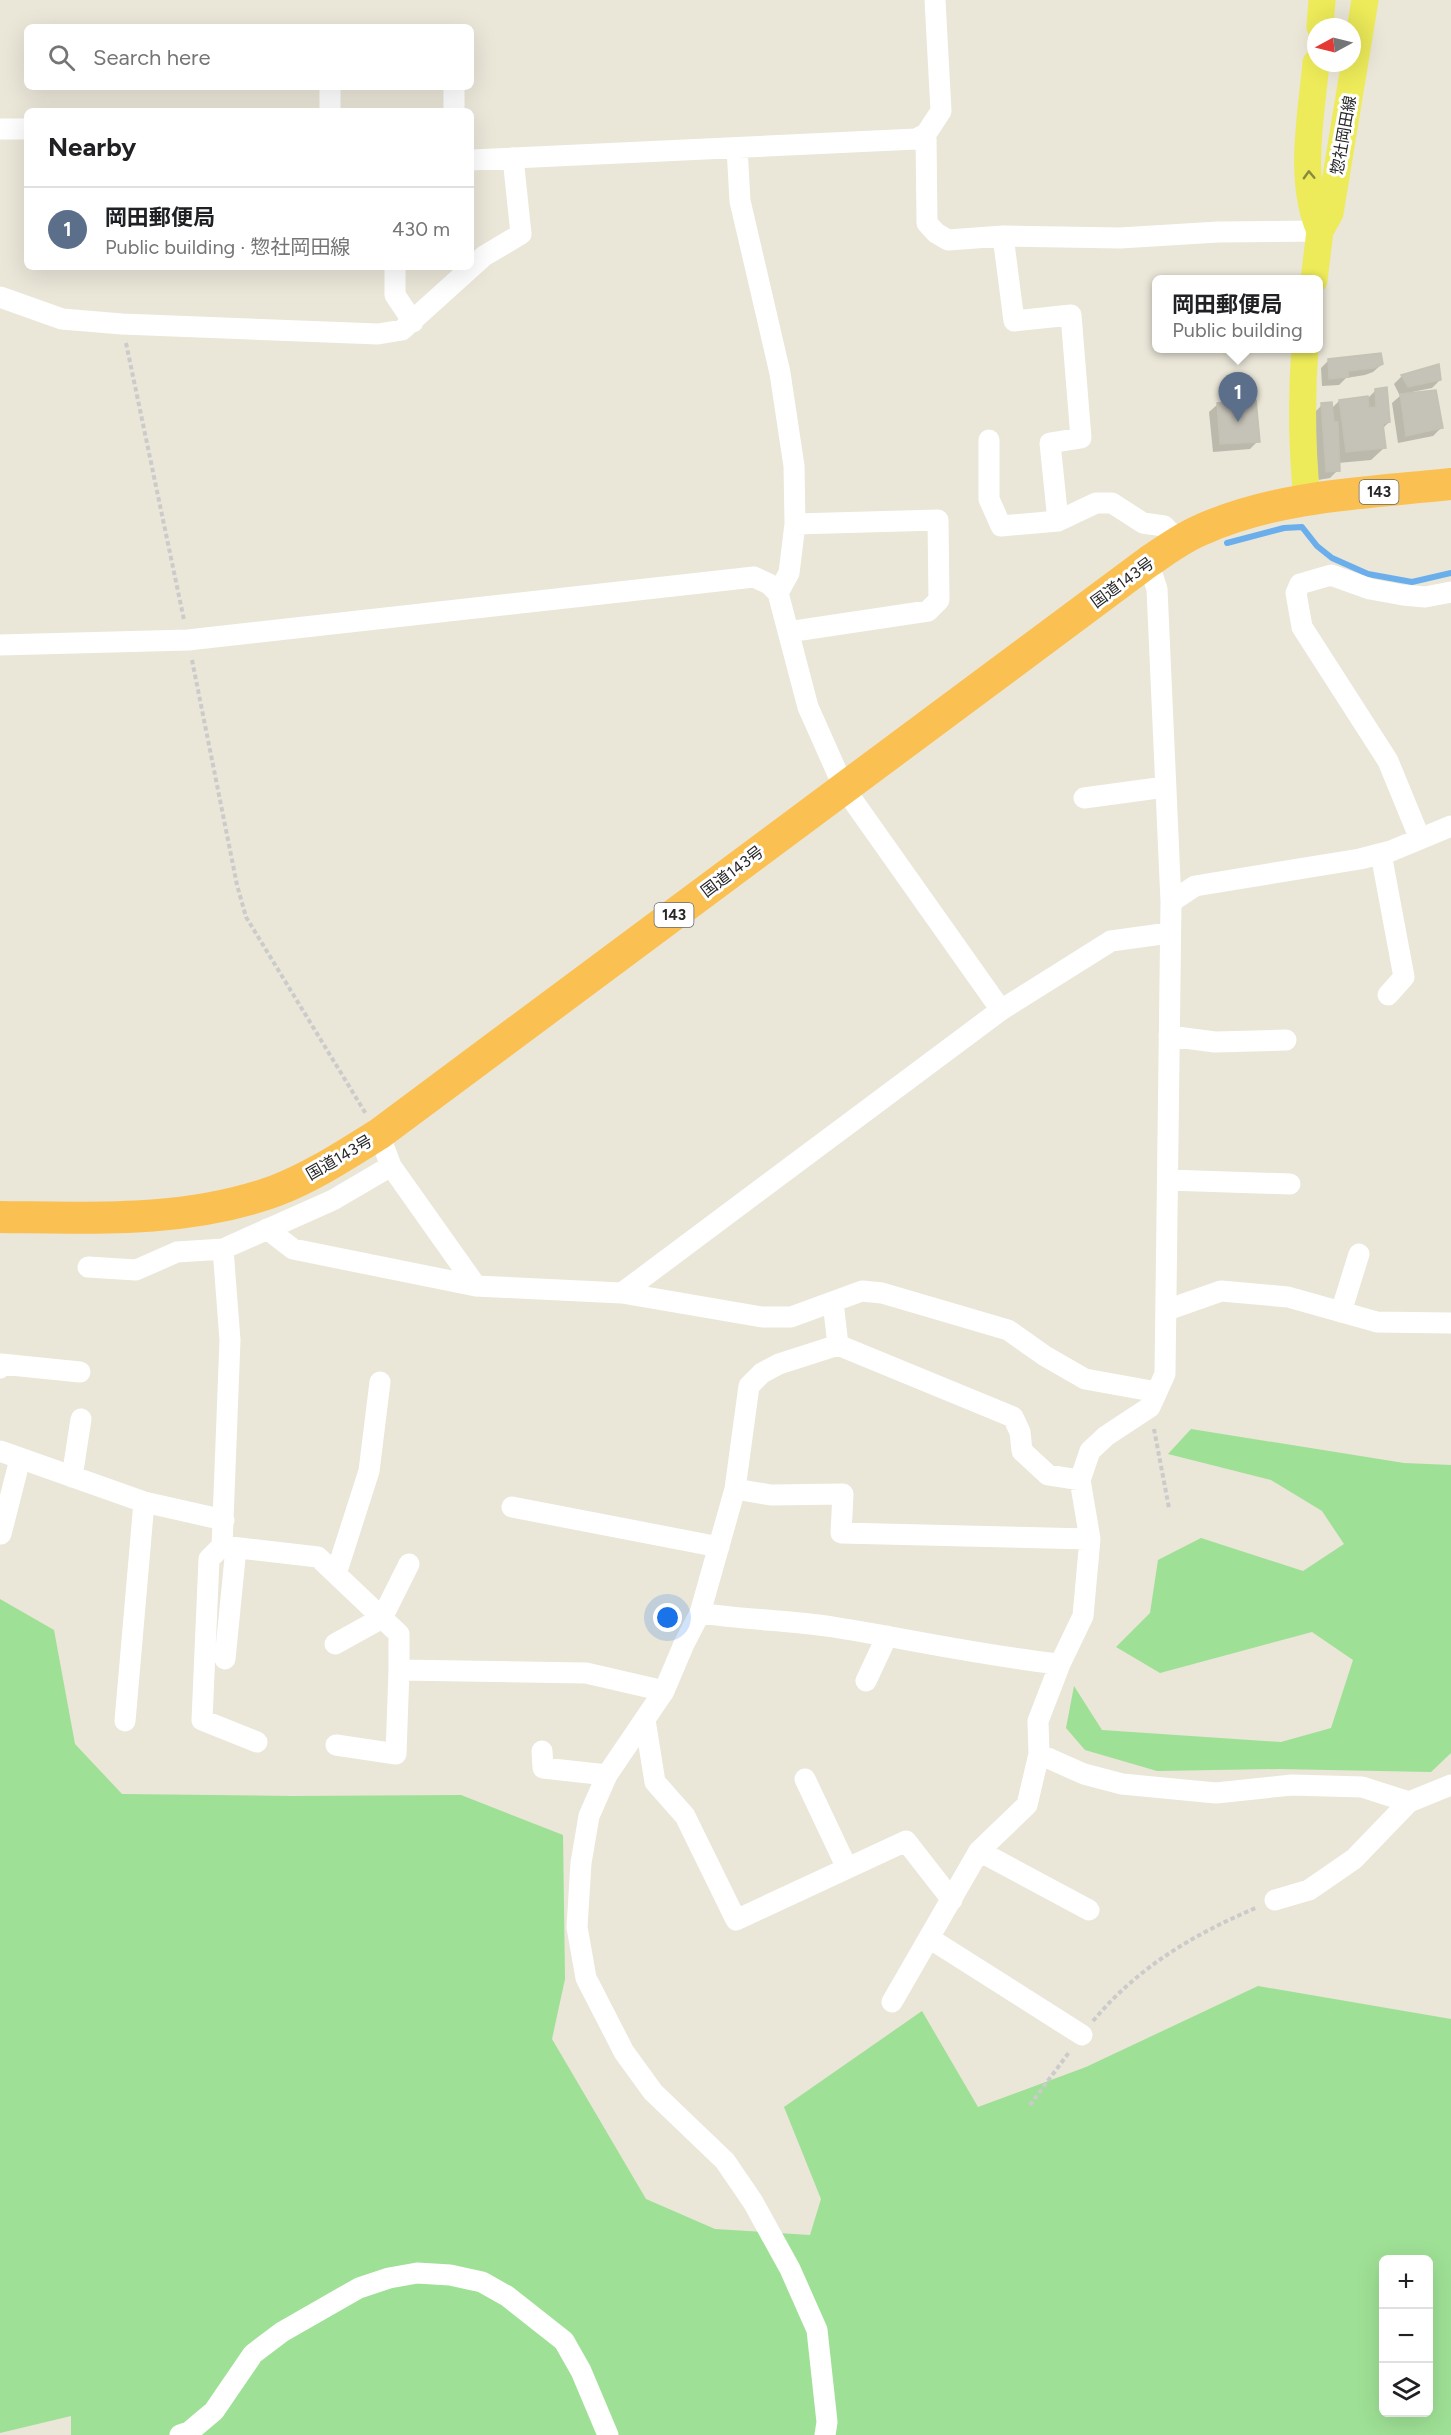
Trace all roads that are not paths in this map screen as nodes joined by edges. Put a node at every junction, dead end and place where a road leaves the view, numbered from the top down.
1 (935, 0) edge
2 (1322, 0) edge
3 (1365, 0) edge
4 (1321, 18) edge
5 (1315, 72) edge
6 (330, 90) edge
7 (454, 90) edge
8 (330, 108) edge
9 (454, 108) edge
10 (0, 129) edge
11 (24, 129) edge
12 (926, 134) junction
13 (737, 148) junction
14 (513, 158) junction
15 (474, 160) edge
16 (1320, 231) junction
17 (1003, 236) junction
18 (474, 265) edge
19 (395, 270) edge
20 (469, 270) edge
21 (1314, 275) edge
22 (0, 297) edge
23 (413, 322) junction
24 (1305, 353) edge
25 (989, 440) dead end
26 (1451, 484) edge
27 (1307, 500) junction
28 (1058, 521) junction
29 (795, 524) junction
30 (1179, 541) junction
31 (1148, 562) junction
32 (1451, 592) edge
33 (778, 593) junction
34 (788, 632) junction
35 (0, 645) edge
36 (1165, 787) junction
37 (844, 788) junction
38 (1084, 798) dead end
39 (1451, 826) edge
40 (1420, 839) junction
41 (1381, 854) junction
42 (1171, 902) junction
43 (1169, 933) junction
44 (1388, 995) dead end
45 (1001, 1010) junction
46 (1169, 1036) junction
47 (1286, 1040) dead end
48 (379, 1134) junction
49 (391, 1166) junction
50 (1168, 1180) junction
51 (1290, 1184) dead end
52 (0, 1217) edge
53 (267, 1230) junction
54 (223, 1249) junction
55 (1359, 1254) dead end
56 (88, 1267) dead end
57 (476, 1286) junction
58 (622, 1293) junction
59 (833, 1302) junction
60 (1167, 1310) junction
61 (1341, 1312) junction
62 (1451, 1323) edge
63 (838, 1345) junction
64 (0, 1368) edge
65 (80, 1372) dead end
66 (380, 1382) dead end
67 (1153, 1399) junction
68 (81, 1419) dead end
69 (0, 1451) edge
70 (20, 1459) junction
71 (72, 1477) junction
72 (1080, 1480) junction
73 (735, 1489) junction
74 (144, 1502) junction
75 (512, 1507) dead end
76 (224, 1520) junction
77 (1, 1534) edge
78 (1090, 1539) junction
79 (229, 1547) junction
80 (719, 1547) junction
81 (409, 1564) dead end
82 (336, 1574) junction
83 (700, 1613) junction
84 (382, 1618) junction
85 (887, 1636) junction
86 (335, 1644) dead end
87 (225, 1659) dead end
88 (1060, 1664) junction
89 (399, 1670) junction
90 (866, 1681) dead end
91 (664, 1691) junction
92 (645, 1720) junction
93 (125, 1721) dead end
94 (257, 1742) dead end
95 (336, 1745) dead end
96 (542, 1751) dead end
97 (1039, 1754) junction
98 (607, 1775) junction
99 (805, 1779) dead end
100 (1451, 1785) edge
101 (1409, 1802) junction
102 (979, 1851) junction
103 (848, 1868) junction
104 (952, 1900) junction
105 (1275, 1900) road end
106 (1089, 1910) dead end
107 (929, 1938) junction
108 (892, 2002) dead end
109 (1082, 2035) dead end
110 (180, 2435) edge
111 (608, 2435) edge
112 (825, 2435) edge

1 - 12 street
2 - 4 main road
3 - 16 main road, 惣社岡田線
16 -> 5 main road, 惣社岡田線
6 - 8 street
7 - 9 street
10 - 11 street
12 - 13 street
12 - 17 street
13 - 14 street
13 - 29 street
14 - 15 street
14 - 18 street
16 - 17 street
16 - 21 main road, 惣社岡田線
17 - 28 street
19 - 23 street
20 - 23 street
22 - 23 street
24 - 27 main road
25 - 28 street
26 - 27 highway, 国道143号 / 143
27 - 30 highway, 国道143号 / 143
28 - 30 street
29 - 33 street
29 - 34 street
30 - 31 highway, 国道143号 / 143
31 - 36 street
31 - 37 highway, 国道143号 / 143
32 - 40 street
33 - 34 street
33 - 35 street
34 - 37 street
36 - 38 street
36 - 42 street
37 - 45 street
37 - 48 highway, 国道143号 / 143
39 - 40 street
40 - 41 street
41 - 42 street
41 - 44 street
42 - 43 street
43 - 45 street
43 - 46 street
45 - 58 street
46 - 47 street
46 - 50 street
48 - 49 street
48 - 52 highway, 国道143号 / 143
49 - 53 street
49 - 57 street
50 - 51 street
50 - 60 street
53 - 54 street
53 - 57 street
54 - 56 street
54 - 76 street
55 - 61 street
57 - 58 street
58 - 59 street
59 - 63 street
59 - 67 street
60 - 61 street
60 - 67 street
61 - 62 street
63 - 72 street
63 - 73 street
64 - 65 street
66 - 82 street
67 - 72 street
68 - 71 street
69 - 70 street
70 - 71 street
70 - 77 street
71 - 74 street
72 - 78 street
73 - 78 street
73 - 80 street
74 - 76 street
74 - 93 street
75 - 80 street
76 - 79 street
78 - 88 street
79 - 82 street
79 - 87 street
79 - 94 street
80 - 83 street
81 - 84 street
82 - 84 street
83 - 85 street
83 - 91 street
84 - 86 street
84 - 89 street
85 - 88 street
85 - 90 street
88 - 97 street
89 - 91 street
89 - 95 street
91 - 92 street
92 - 98 street
92 - 103 street
96 - 98 street
97 - 101 street
97 - 102 street
98 - 112 street
99 - 103 street
100 - 101 street
101 - 105 street
102 - 104 street
102 - 106 street
103 - 104 street
104 - 107 street
107 - 108 street
107 - 109 street
110 - 111 street

